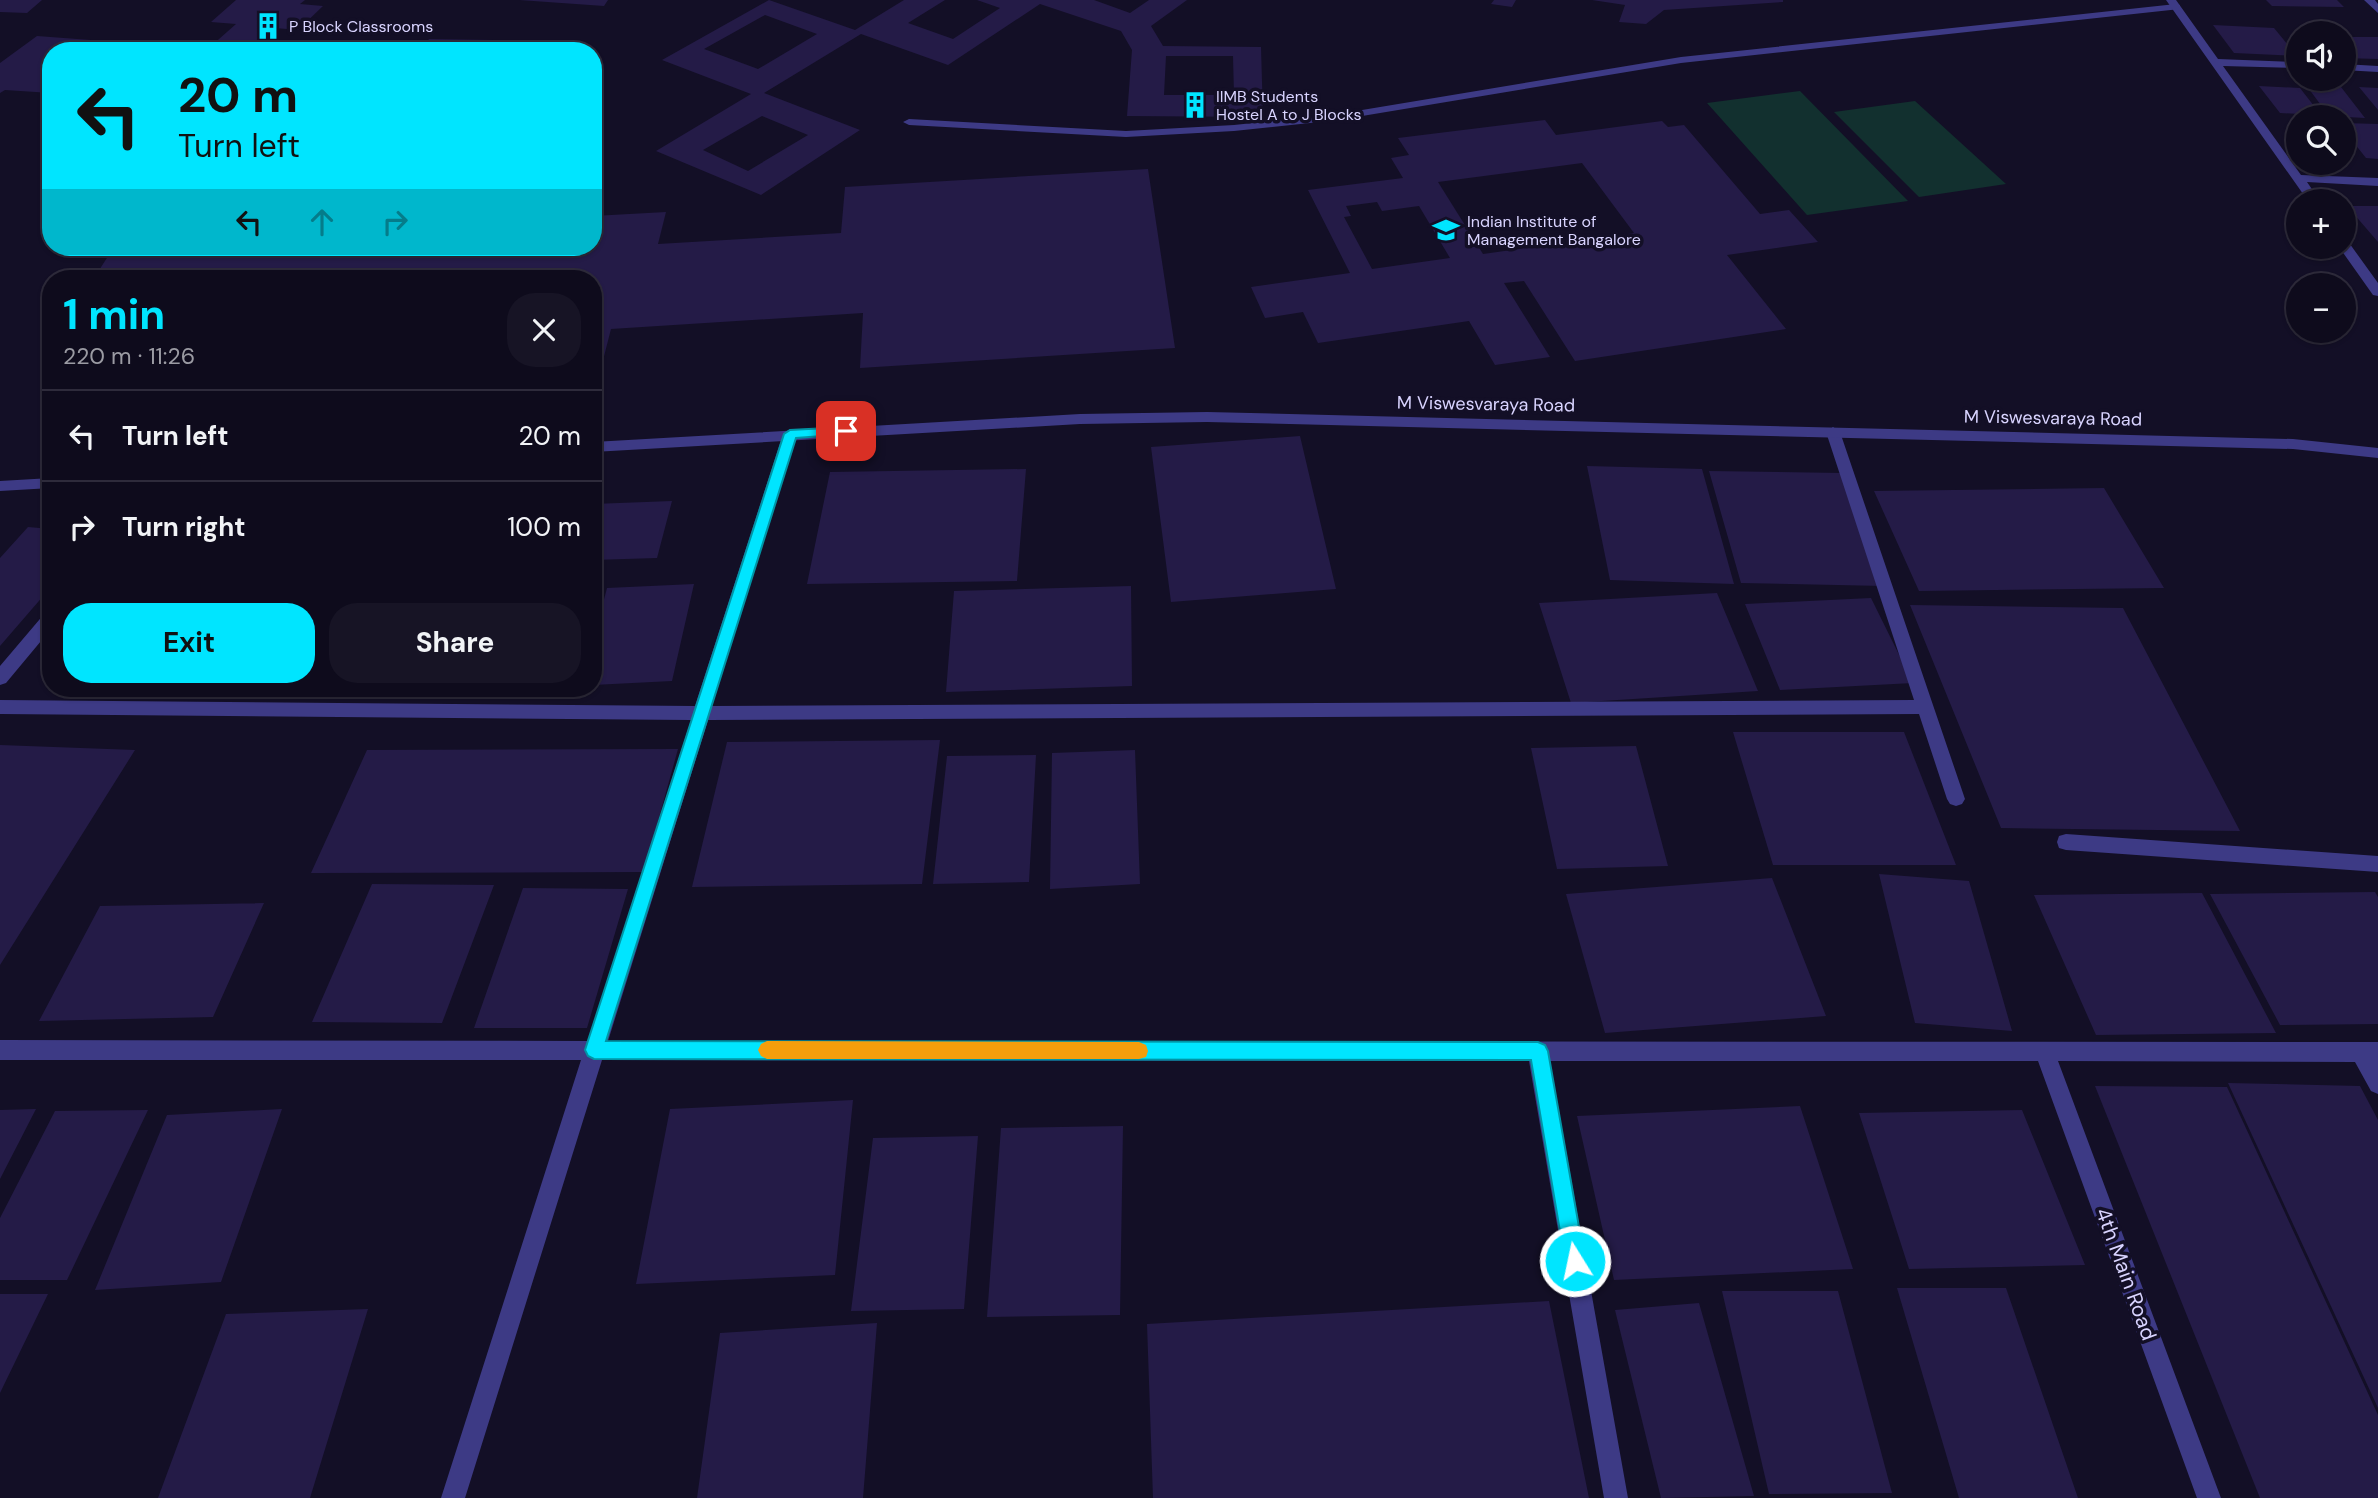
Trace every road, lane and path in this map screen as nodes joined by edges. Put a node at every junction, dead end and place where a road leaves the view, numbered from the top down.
1 (2369, 0) edge
2 (2173, 4) edge
3 (2378, 10) edge
4 (2215, 62) junction
5 (2286, 65) edge
6 (2356, 68) edge
7 (2378, 69) edge
8 (909, 121) dead end
9 (2298, 178) junction
10 (2378, 182) edge
11 (2306, 189) edge
12 (2354, 259) edge
13 (2378, 292) edge
14 (1833, 432) junction
15 (790, 434) junction
16 (602, 446) edge
17 (2378, 453) edge
18 (42, 484) edge
19 (0, 486) edge
20 (42, 628) edge
21 (0, 678) edge
22 (0, 707) edge
23 (1926, 707) junction
24 (702, 713) junction
25 (1956, 799) dead end
26 (2066, 842) dead end
27 (2378, 864) edge
28 (0, 1050) edge
29 (594, 1050) junction
30 (1538, 1051) junction
31 (2044, 1051) junction
32 (2369, 1052) edge
33 (2378, 1084) edge
34 (453, 1498) edge
35 (1616, 1498) edge
36 (2209, 1498) edge

1 - 3 street
2 - 4 street
2 - 8 street
4 - 5 street
4 - 9 street
6 - 7 street
9 - 10 street
9 - 11 street
12 - 13 street
14 - 15 street, M Viswesvaraya Road
14 - 17 street, M Viswesvaraya Road
14 - 23 street
15 - 16 street, M Viswesvaraya Road
15 - 24 street
18 - 19 street
20 - 21 street
22 - 24 street
23 - 24 street
23 - 25 street
24 - 29 street
26 - 27 street
28 - 29 street
29 - 30 street
29 - 34 street
30 - 31 street
30 - 35 street
31 - 32 street
31 - 36 street, 4th Main Road
32 - 33 street

